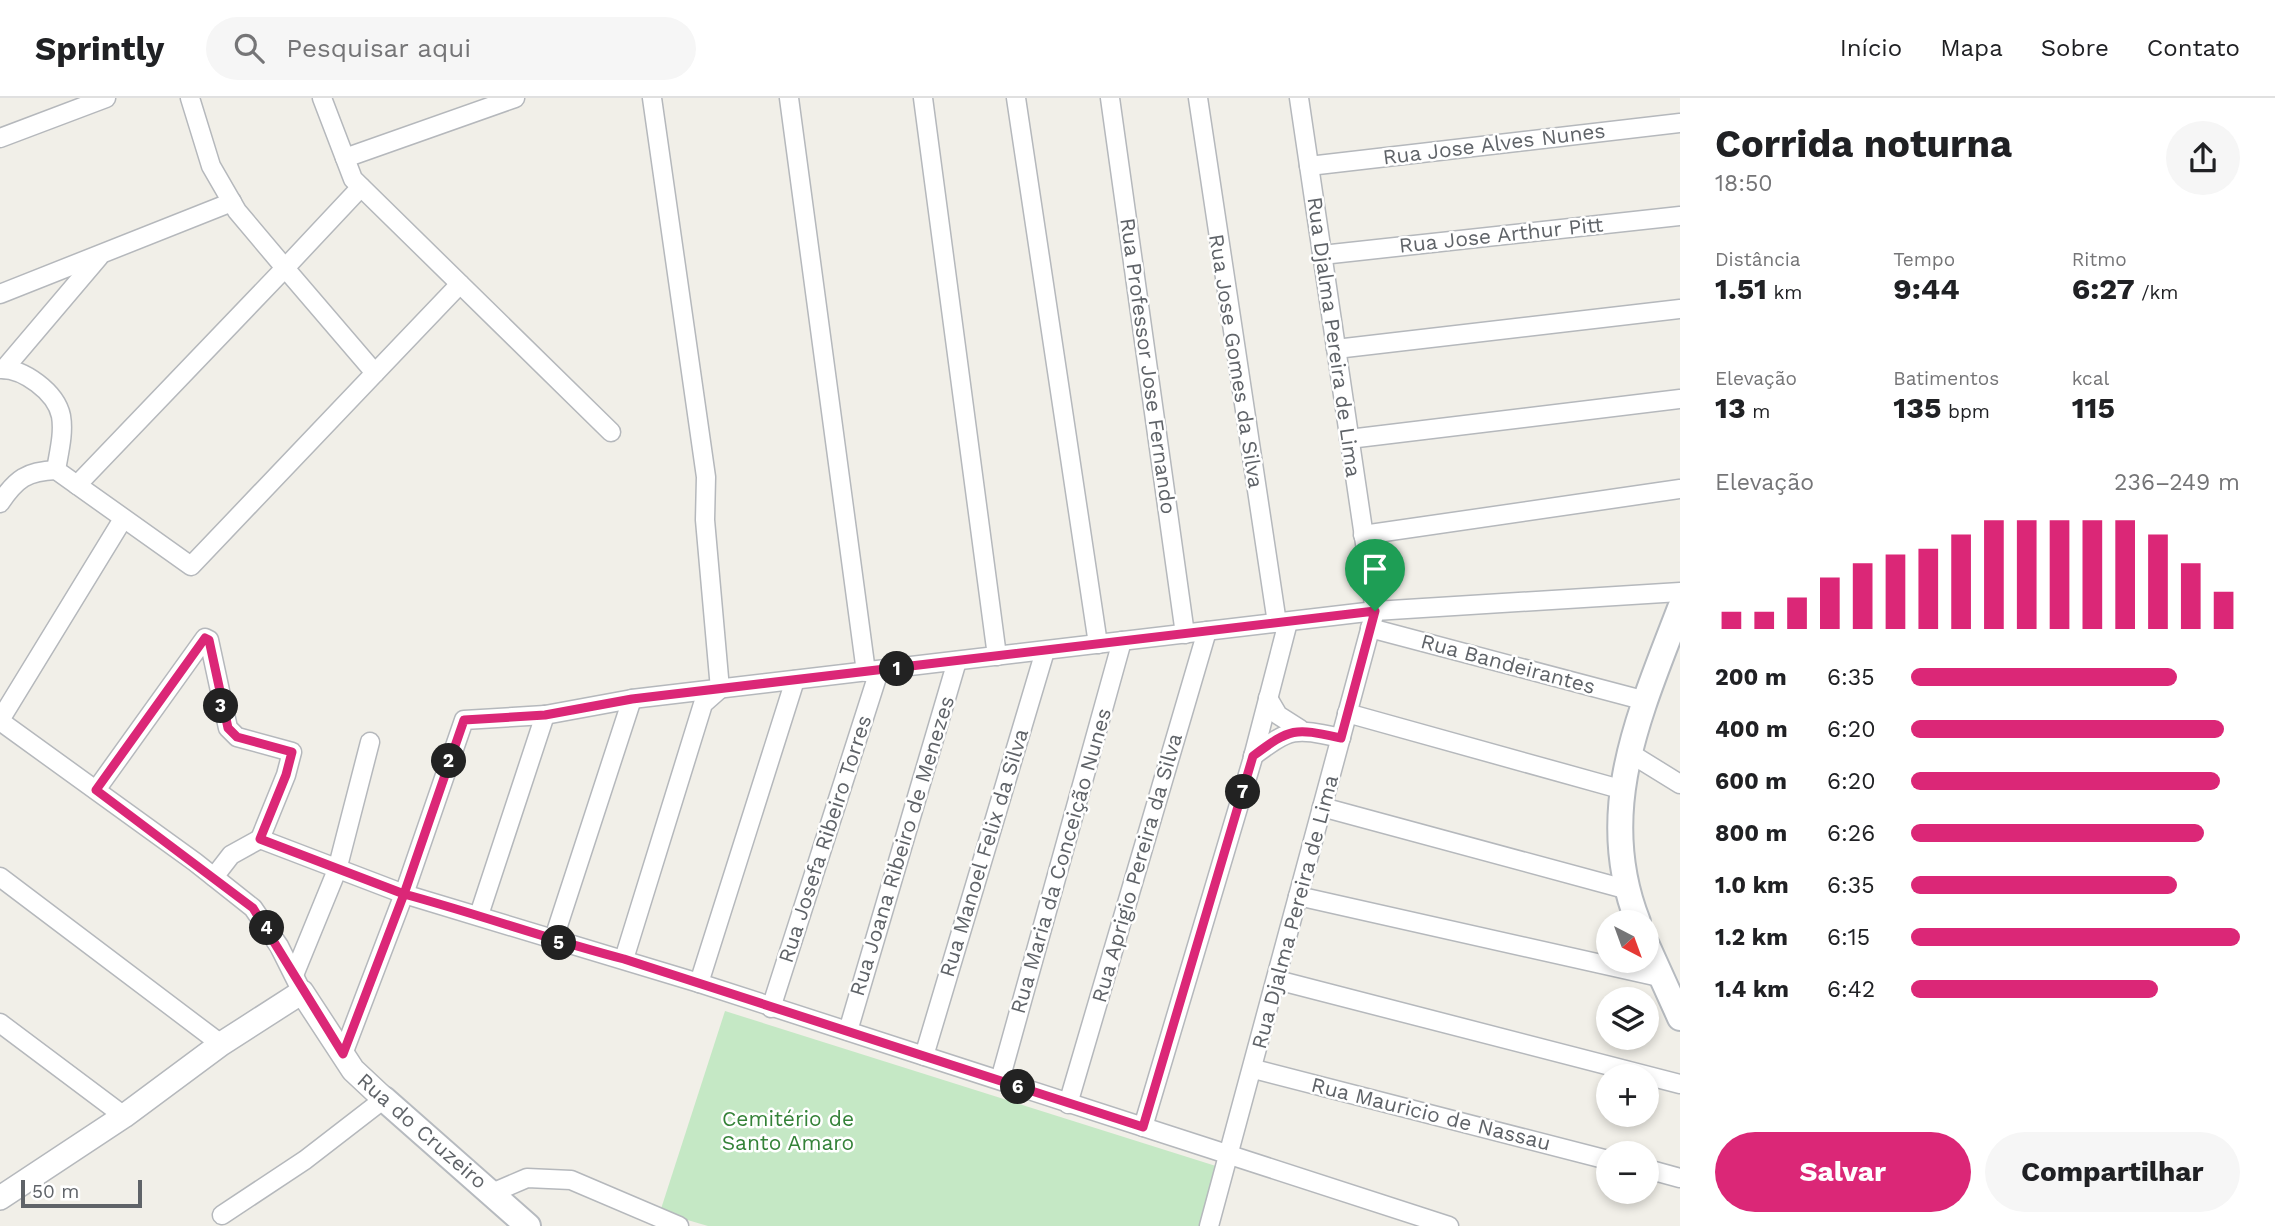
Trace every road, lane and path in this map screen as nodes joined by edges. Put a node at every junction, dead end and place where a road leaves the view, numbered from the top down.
1 (106, 98) edge
2 (190, 98) edge
3 (322, 98) edge
4 (515, 98) edge
5 (652, 98) edge
6 (789, 98) edge
7 (923, 98) edge
8 (1016, 98) edge
9 (1110, 98) edge
10 (1198, 98) edge
11 (1299, 98) edge
12 (1680, 123) edge
13 (0, 138) edge
14 (345, 158) junction
15 (1309, 166) junction
16 (361, 187) junction
17 (232, 202) junction
18 (1680, 216) edge
19 (101, 254) junction
20 (1322, 255) junction
21 (285, 268) junction
22 (460, 284) junction
23 (0, 294) edge
24 (1680, 309) edge
25 (1336, 349) junction
26 (2, 369) edge
27 (375, 373) junction
28 (1680, 399) edge
29 (611, 432) dead end
30 (1349, 439) junction
31 (56, 470) junction
32 (77, 485) junction
33 (1680, 489) edge
34 (0, 503) edge
35 (123, 519) junction
36 (1363, 535) junction
37 (1680, 592) edge
38 (1680, 608) edge
39 (1372, 619) junction
40 (1282, 623) junction
41 (1207, 631) junction
42 (1185, 634) junction
43 (1122, 642) junction
44 (1098, 644) junction
45 (1045, 651) junction
46 (997, 656) junction
47 (957, 661) junction
48 (873, 672) junction
49 (795, 680) junction
50 (720, 689) junction
51 (1268, 698) junction
52 (632, 699) junction
53 (1646, 701) junction
54 (1347, 713) junction
55 (545, 715) junction
56 (0, 721) edge
57 (1300, 729) junction
58 (1341, 738) junction
59 (370, 742) dead end
60 (1628, 752) junction
61 (1253, 756) junction
62 (1680, 784) edge
63 (1620, 789) junction
64 (96, 790) junction
65 (1322, 807) junction
66 (260, 839) junction
67 (337, 870) junction
68 (0, 877) edge
69 (214, 877) junction
70 (1625, 889) junction
71 (404, 894) junction
72 (1298, 896) junction
73 (1633, 910) edge
74 (479, 915) junction
75 (553, 941) junction
76 (624, 959) junction
77 (1659, 968) edge
78 (1277, 980) junction
79 (298, 983) junction
80 (699, 983) junction
81 (1668, 986) edge
82 (771, 1008) junction
83 (1680, 1018) edge
84 (0, 1023) edge
85 (848, 1031) junction
86 (221, 1044) junction
87 (343, 1054) junction
88 (924, 1056) junction
89 (1254, 1069) junction
90 (1000, 1080) junction
91 (1680, 1084) edge
92 (384, 1099) junction
93 (1068, 1104) junction
94 (124, 1116) junction
95 (1143, 1127) junction
96 (1228, 1156) junction
97 (1596, 1157) edge
98 (1659, 1172) edge
99 (1680, 1178) edge
100 (4, 1188) edge
101 (492, 1193) junction
102 (222, 1215) dead end
103 (528, 1226) edge
104 (679, 1226) edge
105 (1209, 1226) edge
106 (1449, 1226) edge

1 - 13 street
2 - 17 street
3 - 14 street
4 - 14 street
5 - 50 street
6 - 48 street
7 - 46 street
8 - 44 street
9 - 42 street, Rua Professor Jose Fernando
10 - 40 street, Rua Jose Gomes da Silva
11 - 15 street, Rua Djalma Pereira de Lima
12 - 15 street, Rua Jose Alves Nunes
14 - 16 street
15 - 20 street, Rua Djalma Pereira de Lima
16 - 21 street
16 - 22 street
17 - 19 street
17 - 21 street
18 - 20 street, Rua Jose Arthur Pitt
19 - 23 street
19 - 26 street
20 - 25 street, Rua Djalma Pereira de Lima
21 - 27 street
21 - 32 street
22 - 27 street
22 - 29 street
24 - 25 street
25 - 30 street, Rua Djalma Pereira de Lima
26 - 31 street
27 - 35 street
28 - 30 street
30 - 36 street, Rua Djalma Pereira de Lima
31 - 32 street
31 - 34 street
32 - 35 street
33 - 36 street
35 - 56 street
36 - 39 street, Rua Djalma Pereira de Lima
37 - 39 street
38 - 53 main road
39 - 40 street
39 - 53 street, Rua Bandeirantes
39 - 54 street, Rua Djalma Pereira de Lima
40 - 41 street
40 - 51 street
41 - 42 street
41 - 93 street, Rua Aprigio Pereira da Silva
42 - 43 street
43 - 44 street
43 - 90 street, Rua Maria da Conceição Nunes
44 - 45 street
45 - 46 street
45 - 88 street, Rua Manoel Felix da Silva
46 - 47 street
47 - 48 street
47 - 85 street, Rua Joana Ribeiro de Menezes
48 - 49 street
48 - 82 street, Rua Josefa Ribeiro Torres
49 - 50 street
49 - 80 street
50 - 52 street
50 - 76 street
51 - 57 street
51 - 61 street
52 - 55 street
52 - 75 street
53 - 60 main road
54 - 58 street, Rua Djalma Pereira de Lima
54 - 63 street
55 - 71 street
55 - 74 street
56 - 64 street
57 - 58 street
57 - 61 street
58 - 65 street, Rua Djalma Pereira de Lima
59 - 67 street
60 - 62 street
60 - 63 main road
61 - 95 street
63 - 70 main road
64 - 66 street
64 - 69 street
65 - 70 street
65 - 72 street, Rua Djalma Pereira de Lima
66 - 67 street
66 - 69 street
67 - 71 street
67 - 79 street
68 - 86 street
69 - 79 street
70 - 73 main road
71 - 74 street
71 - 87 street
72 - 78 street, Rua Djalma Pereira de Lima
72 - 81 street
74 - 75 street
75 - 76 street
76 - 80 street
77 - 81 main road
78 - 89 street, Rua Djalma Pereira de Lima
78 - 91 street
79 - 86 street
79 - 87 street, Rua do Cruzeiro
80 - 82 street
81 - 83 main road
82 - 85 street
84 - 94 street
85 - 88 street
86 - 94 street
87 - 92 street, Rua do Cruzeiro
88 - 90 street
89 - 96 street, Rua Djalma Pereira de Lima
89 - 97 street, Rua Mauricio de Nassau
90 - 93 street
92 - 101 main road, Rua do Cruzeiro
92 - 102 street
93 - 95 street
94 - 100 street
95 - 96 street
96 - 105 street, Rua Djalma Pereira de Lima
96 - 106 street
98 - 99 street
101 - 103 main road, Rua do Cruzeiro
101 - 104 street

